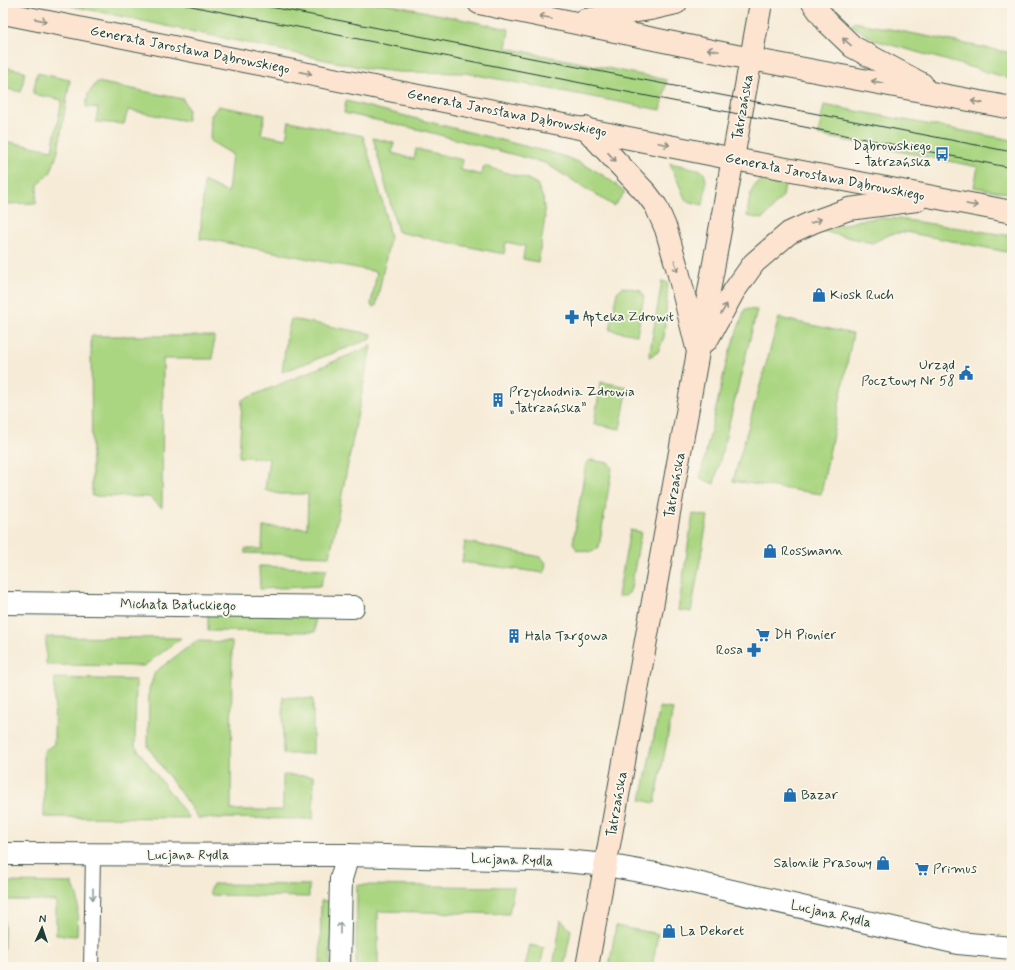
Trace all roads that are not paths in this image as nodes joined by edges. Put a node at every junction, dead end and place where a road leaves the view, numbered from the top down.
1 (479, 3) edge
2 (676, 3) edge
3 (761, 3) edge
4 (813, 3) edge
5 (3, 13) edge
6 (572, 22) junction
7 (751, 58) junction
8 (942, 95) junction
9 (1012, 108) edge
10 (585, 128) junction
11 (734, 159) junction
12 (934, 198) junction
13 (1012, 212) edge
14 (698, 355) junction
15 (3, 603) edge
16 (353, 607) dead end
17 (3, 854) edge
18 (94, 855) junction
19 (348, 855) junction
20 (606, 866) junction
21 (1012, 948) edge
22 (91, 967) edge
23 (339, 967) edge
24 (587, 967) edge

6 -> 1 street
2 - 6 street
3 - 7 street, Tatrzańska
8 -> 4 street
5 -> 10 street, Generała Jarosława Dąbrowskiego
7 -> 6 street
8 -> 7 street
7 - 11 street, Tatrzańska
9 -> 8 street
10 -> 11 street, Generała Jarosława Dąbrowskiego
10 -> 14 street
11 - 12 street, Generała Jarosława Dąbrowskiego
11 - 14 street, Tatrzańska
12 -> 13 street, Generała Jarosława Dąbrowskiego
14 -> 12 street
14 - 20 street, Tatrzańska
15 - 16 street, Michała Bałuckiego
17 - 18 street, Lucjana Rydla
18 - 19 street, Lucjana Rydla
18 -> 22 lane
19 - 20 street, Lucjana Rydla
23 -> 19 street
20 - 21 street, Lucjana Rydla
20 - 24 street, Tatrzańska

